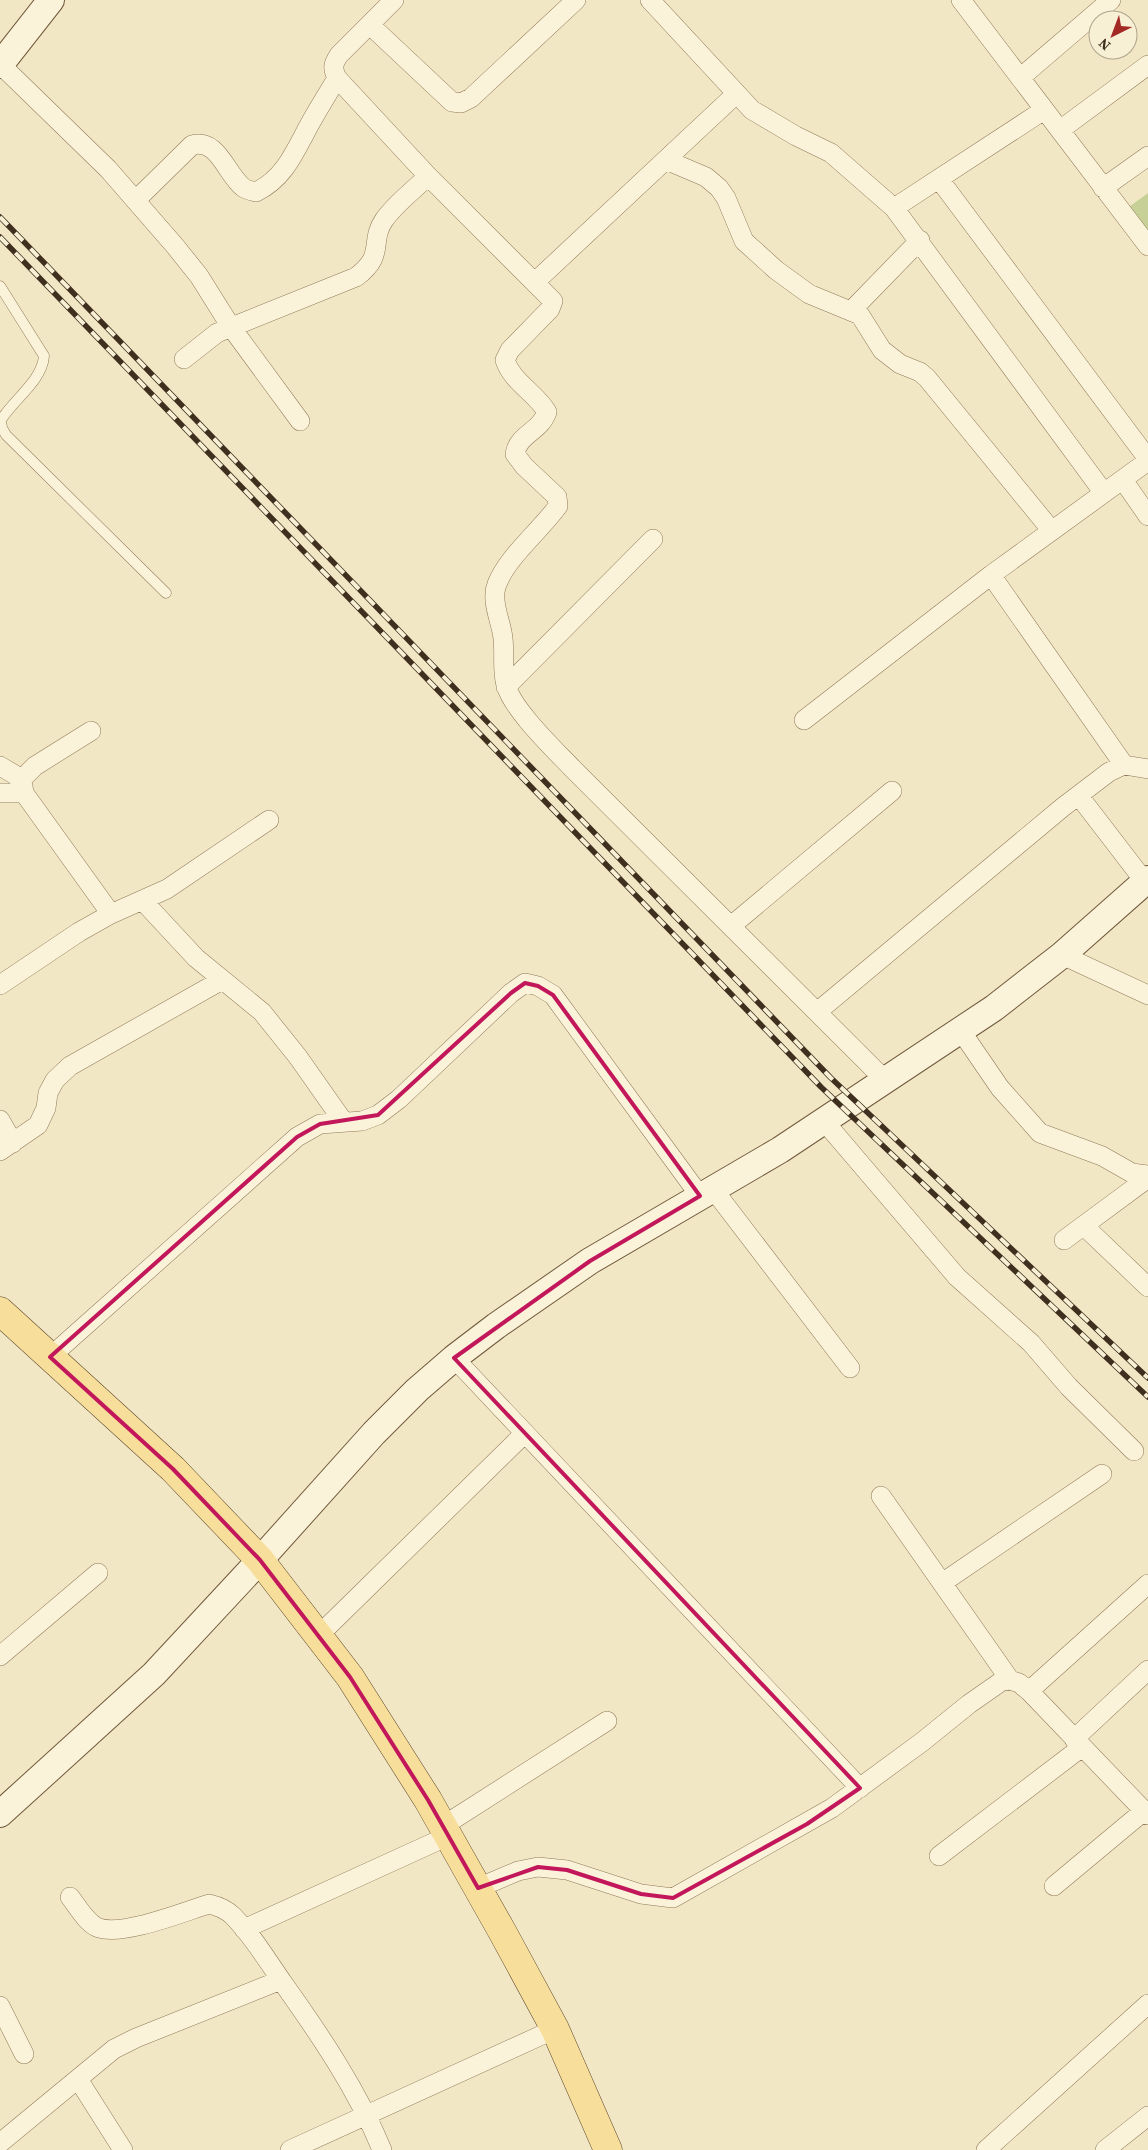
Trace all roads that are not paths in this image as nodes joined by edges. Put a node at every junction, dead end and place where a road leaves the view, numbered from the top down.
1 (51, 0) edge
2 (394, 0) edge
3 (576, 0) edge
4 (650, 0) edge
5 (1111, 0) edge
6 (968, 3) edge
7 (370, 24) junction
8 (0, 64) edge
9 (1148, 66) edge
10 (338, 78) junction
11 (1020, 78) junction
12 (736, 94) junction
13 (1044, 110) junction
14 (1060, 130) junction
15 (1148, 156) edge
16 (666, 160) junction
17 (428, 176) junction
18 (939, 179) junction
19 (1103, 188) junction
20 (136, 200) junction
21 (894, 208) junction
22 (920, 240) junction
23 (1148, 246) edge
24 (535, 282) junction
25 (0, 286) edge
26 (852, 310) junction
27 (231, 327) junction
28 (184, 359) dead end
29 (300, 421) dead end
30 (1148, 460) edge
31 (1123, 480) junction
32 (1104, 494) junction
33 (1148, 516) edge
34 (1052, 531) junction
35 (653, 539) dead end
36 (991, 575) junction
37 (166, 593) dead end
38 (506, 687) junction
39 (804, 720) dead end
40 (91, 731) dead end
41 (1124, 764) junction
42 (0, 766) edge
43 (1148, 769) edge
44 (23, 786) junction
45 (892, 791) dead end
46 (0, 793) edge
47 (1079, 796) junction
48 (269, 820) dead end
49 (1146, 881) edge
50 (144, 901) junction
51 (111, 914) junction
52 (731, 926) junction
53 (1062, 956) junction
54 (222, 980) junction
55 (0, 985) edge
56 (1148, 995) edge
57 (817, 1012) junction
58 (961, 1030) junction
59 (886, 1081) junction
60 (0, 1120) edge
61 (343, 1121) junction
62 (824, 1121) junction
63 (7, 1147) edge
64 (1148, 1176) edge
65 (706, 1193) junction
66 (1084, 1226) junction
67 (1064, 1240) dead end
68 (1148, 1288) edge
69 (0, 1311) edge
70 (50, 1357) junction
71 (454, 1358) junction
72 (850, 1368) dead end
73 (525, 1433) junction
74 (1134, 1452) dead end
75 (1102, 1474) dead end
76 (881, 1496) dead end
77 (260, 1560) junction
78 (98, 1573) dead end
79 (942, 1583) junction
80 (1148, 1584) edge
81 (318, 1636) junction
82 (0, 1656) edge
83 (1148, 1670) edge
84 (1010, 1680) junction
85 (1029, 1691) junction
86 (607, 1720) dead end
87 (1078, 1743) junction
88 (860, 1788) junction
89 (1146, 1813) edge
90 (0, 1814) edge
91 (445, 1831) junction
92 (939, 1856) dead end
93 (1054, 1886) dead end
94 (478, 1888) junction
95 (70, 1897) dead end
96 (244, 1930) junction
97 (281, 1980) junction
98 (1148, 2004) edge
99 (0, 2006) edge
100 (555, 2029) junction
101 (24, 2054) dead end
102 (78, 2079) junction
103 (367, 2114) junction
104 (1148, 2116) edge
105 (0, 2143) edge
106 (123, 2150) edge
107 (290, 2150) edge
108 (382, 2150) edge
109 (608, 2150) edge
110 (986, 2150) edge
111 (1105, 2150) edge

1 - 8 street
2 - 7 street
3 - 7 street
4 - 12 street
5 - 11 street
6 - 11 street
7 - 10 street
8 - 20 street
9 - 14 street
10 - 17 street
10 - 20 street
11 - 13 street
12 - 16 street
12 - 21 street
13 - 14 street
13 - 18 street
14 - 19 street
15 - 19 street
16 - 24 street
16 - 26 street
17 - 24 street
17 - 27 street
18 - 21 street
18 - 30 street
19 - 23 street
20 - 27 street
21 - 22 street
22 - 26 street
22 - 32 street
24 - 38 street
25 - 37 lane
26 - 34 street
27 - 28 street
27 - 29 street
30 - 31 street
31 - 32 street
31 - 33 street
32 - 34 street
34 - 36 street
35 - 38 street
36 - 39 street
36 - 41 street
38 - 52 street
40 - 44 street
41 - 43 street
41 - 47 street
42 - 44 street
44 - 46 street
44 - 51 street
45 - 52 street
47 - 49 street
47 - 57 street
48 - 50 street
49 - 53 street
50 - 51 street
50 - 54 street
51 - 55 street
52 - 57 street
53 - 56 street
53 - 58 street
54 - 61 street
54 - 63 street
57 - 59 street
58 - 59 street
58 - 64 street
59 - 62 street
60 - 63 street
61 - 65 street
61 - 70 street
62 - 65 street
62 - 74 street
64 - 66 street
65 - 71 street
65 - 72 street
66 - 67 street
66 - 68 street
69 - 70 main road
70 - 77 main road
71 - 73 street
71 - 77 street
73 - 81 street
73 - 88 street
75 - 79 street
76 - 79 street
77 - 81 main road
77 - 90 street
78 - 82 street
79 - 84 street
80 - 85 street
81 - 91 main road
83 - 87 street
84 - 85 street
84 - 88 street
85 - 87 street
86 - 91 street
87 - 89 street
87 - 92 street
88 - 94 street
89 - 93 street
91 - 94 main road
91 - 96 street
94 - 100 main road
95 - 96 street
96 - 97 street
97 - 102 street
97 - 103 street
98 - 110 street
99 - 101 street
100 - 103 street
100 - 109 main road
102 - 105 street
102 - 106 street
103 - 107 street
103 - 108 street
104 - 111 street

